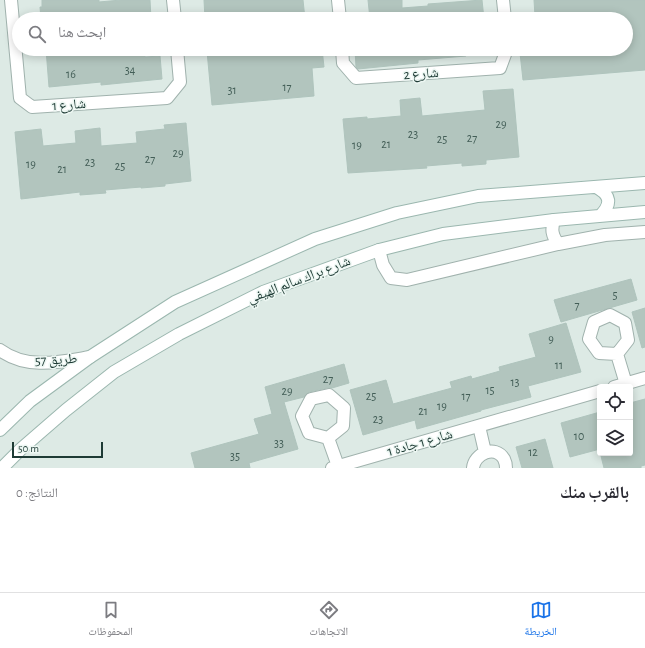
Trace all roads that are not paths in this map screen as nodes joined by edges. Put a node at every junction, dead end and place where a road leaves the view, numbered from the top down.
1 (11, 0) edge
2 (173, 0) edge
3 (338, 0) edge
4 (503, 0) edge
5 (12, 12) edge
6 (174, 12) edge
7 (339, 12) edge
8 (504, 12) edge
9 (16, 56) edge
10 (178, 56) edge
11 (342, 56) edge
12 (504, 56) edge
13 (645, 183) edge
14 (596, 187) junction
15 (645, 212) edge
16 (600, 216) junction
17 (554, 220) junction
18 (645, 232) edge
19 (558, 244) junction
20 (379, 250) junction
21 (0, 350) edge
22 (617, 354) dead end
23 (90, 357) junction
24 (645, 378) edge
25 (620, 384) edge
26 (624, 384) edge
27 (597, 392) edge
28 (479, 426) junction
29 (0, 430) edge
30 (328, 438) dead end
31 (486, 452) junction
32 (335, 467) edge
33 (2, 468) edge
34 (473, 468) edge
35 (506, 468) edge

1 - 5 main road, شارع 1
2 - 6 main road
3 - 7 main road
4 - 8 main road
9 - 10 main road, شارع 1
11 - 12 main road, شارع 2
13 - 14 main road, شارع براك سالم الهيفي
14 - 16 main road
14 - 23 main road, شارع براك سالم الهيفي
15 - 16 main road, شارع براك سالم الهيفي
16 - 17 main road, شارع براك سالم الهيفي
17 - 19 main road
17 - 20 main road, شارع براك سالم الهيفي
18 - 19 main road
19 - 20 main road
20 - 33 main road, شارع براك سالم الهيفي
21 - 23 main road, طريق 57
22 - 25 main road
23 - 29 main road, شارع براك سالم الهيفي
24 - 26 main road
27 - 28 main road, شارع 1 جادة 1
28 - 31 main road
28 - 32 main road, شارع 1 جادة 1
30 - 32 main road, شارع 1 جادة 1
31 - 34 main road
31 - 35 main road

